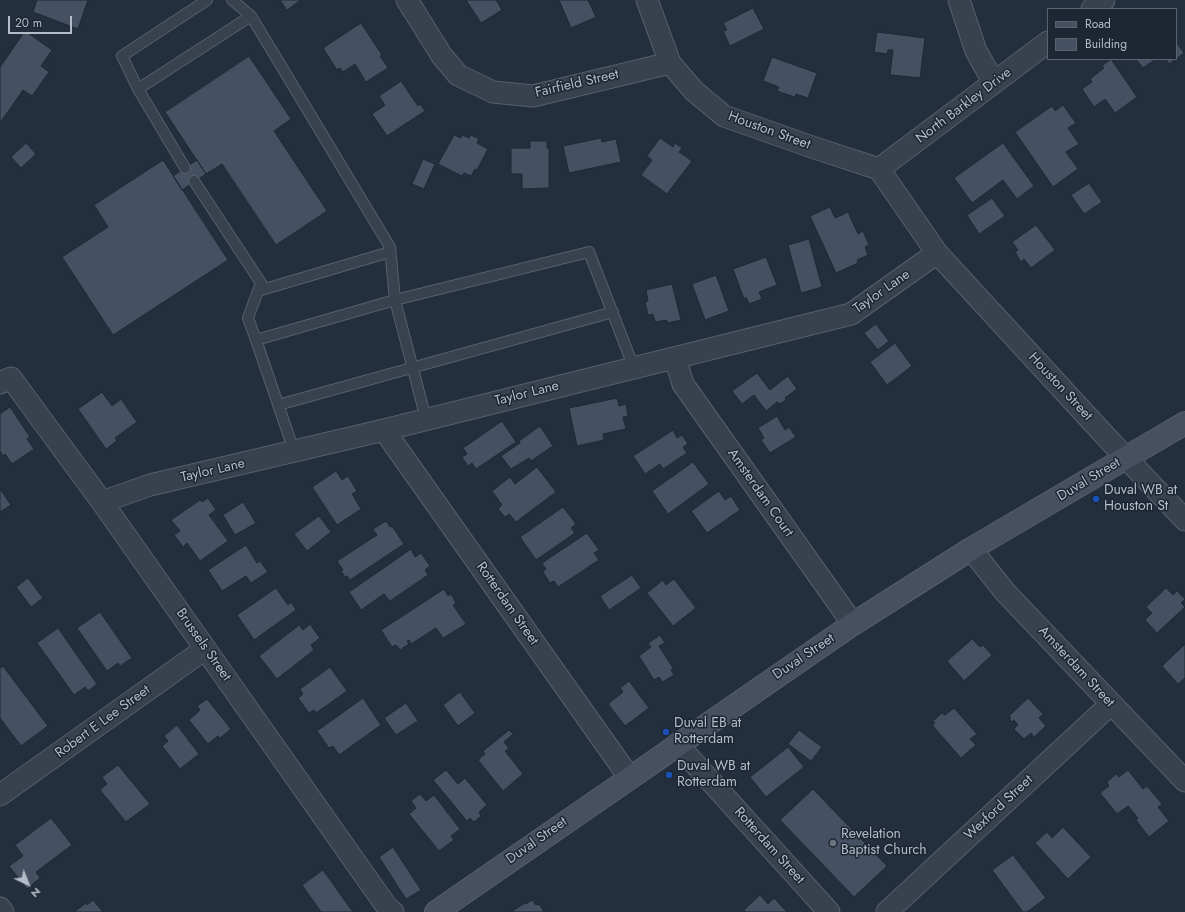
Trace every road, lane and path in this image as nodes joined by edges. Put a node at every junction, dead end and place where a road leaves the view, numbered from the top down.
1 (207, 0) edge
2 (232, 0) edge
3 (407, 0) edge
4 (647, 0) edge
5 (959, 0) edge
6 (1104, 0) edge
7 (1093, 8) edge
8 (251, 16) junction
9 (1047, 43) edge
10 (670, 63) junction
11 (994, 83) junction
12 (138, 89) junction
13 (185, 168) dead end
14 (879, 169) junction
15 (194, 181) dead end
16 (390, 252) junction
17 (937, 253) junction
18 (258, 291) junction
19 (395, 300) junction
20 (613, 312) junction
21 (256, 340) junction
22 (675, 358) junction
23 (413, 367) junction
24 (634, 368) junction
25 (6, 381) edge
26 (278, 405) junction
27 (426, 419) junction
28 (1185, 423) edge
29 (384, 430) junction
30 (294, 451) junction
31 (1126, 458) junction
32 (102, 502) junction
33 (1185, 520) edge
34 (972, 549) junction
35 (853, 624) junction
36 (205, 649) junction
37 (1111, 704) junction
38 (677, 744) junction
39 (630, 777) junction
40 (1185, 782) edge
41 (0, 795) edge
42 (0, 908) edge
43 (3, 912) edge
44 (393, 912) edge
45 (436, 912) edge
46 (829, 912) edge
47 (887, 912) edge

1 - 12 lane
2 - 8 lane
3 - 10 street, Fairfield Street
4 - 10 street, Houston Street
5 - 11 street
6 - 7 street
8 - 12 lane
8 - 16 lane
9 - 11 street, North Barkley Drive
10 - 14 street, Houston Street
11 - 14 street, North Barkley Drive
12 - 13 lane
14 - 17 street, Houston Street
15 - 18 lane
16 - 18 lane
16 - 19 lane
17 - 22 street, Taylor Lane
17 - 31 street, Houston Street
18 - 21 lane
19 - 20 lane
19 - 21 lane
19 - 23 lane
20 - 23 lane
20 - 24 lane
21 - 26 lane
22 - 24 street, Taylor Lane
22 - 35 street, Amsterdam Court
23 - 26 lane
23 - 27 lane
24 - 27 street, Taylor Lane
25 - 32 street, Brussels Street
26 - 30 lane
27 - 29 street, Taylor Lane
28 - 31 street, Duval Street
29 - 30 street, Taylor Lane
29 - 39 street, Rotterdam Street
30 - 32 street, Taylor Lane
31 - 33 street, Houston Street
31 - 34 street, Duval Street
32 - 36 street, Brussels Street
34 - 35 street, Duval Street
34 - 37 street, Amsterdam Street
35 - 38 street, Duval Street
36 - 41 street, Robert E Lee Street
36 - 44 street, Brussels Street
37 - 40 street, Amsterdam Street
37 - 47 street, Wexford Street
38 - 39 street, Duval Street
38 - 46 street, Rotterdam Street
39 - 45 street, Duval Street
42 - 43 street

